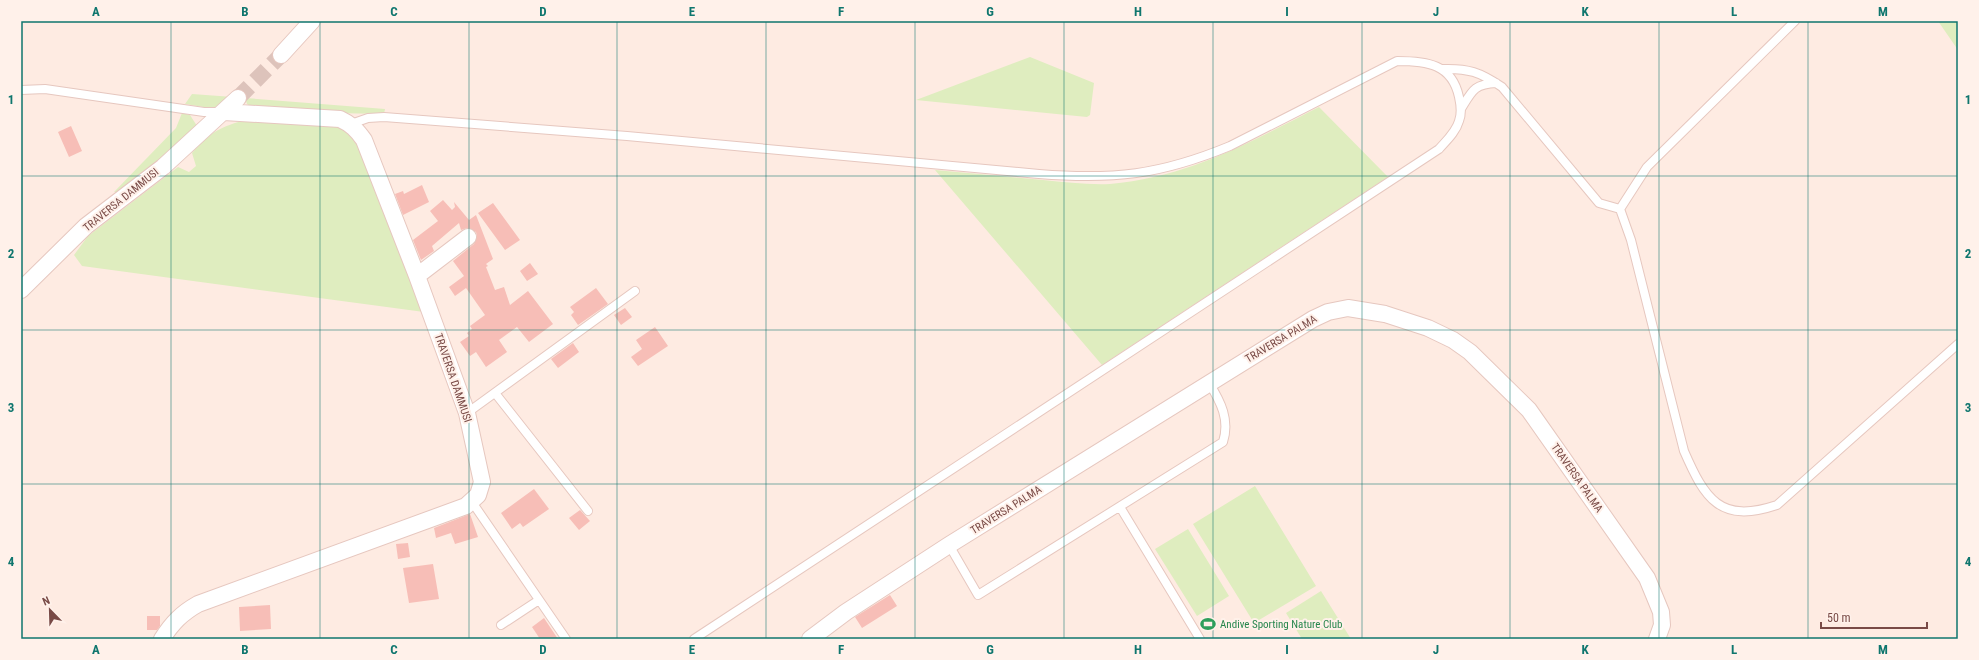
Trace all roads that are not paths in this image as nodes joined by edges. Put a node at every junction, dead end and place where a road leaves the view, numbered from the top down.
1 (312, 21) edge
2 (1795, 21) edge
3 (281, 54) tunnel mouth
4 (1442, 69) junction
5 (1496, 83) junction
6 (21, 90) edge
7 (238, 98) tunnel mouth
8 (1461, 109) junction
9 (224, 112) junction
10 (351, 124) junction
11 (1620, 209) junction
12 (468, 238) dead end
13 (417, 276) junction
14 (21, 290) edge
15 (635, 291) dead end
16 (1958, 344) edge
17 (1209, 383) junction
18 (495, 393) junction
19 (467, 413) junction
20 (472, 502) junction
21 (1120, 507) junction
22 (588, 511) dead end
23 (949, 545) junction
24 (539, 600) junction
25 (501, 625) dead end
26 (162, 639) edge
27 (566, 639) edge
28 (694, 639) edge
29 (810, 639) edge
30 (1200, 639) edge
31 (1657, 639) edge

1 - 3 street
2 - 11 lane
4 - 5 lane
4 - 8 lane
4 - 10 lane
5 - 8 lane
5 - 11 lane
6 - 9 lane
7 - 9 street, TRAVERSA DAMMUSI
8 - 28 lane
9 - 10 street
9 - 14 street, TRAVERSA DAMMUSI
10 - 13 street, TRAVERSA DAMMUSI
11 - 16 lane
12 - 13 street
13 - 19 street, TRAVERSA DAMMUSI
15 - 18 lane
17 - 21 lane
17 - 23 street, TRAVERSA PALMA
17 - 31 street, TRAVERSA PALMA
18 - 19 lane
18 - 22 lane
19 - 20 street, TRAVERSA DAMMUSI
20 - 24 lane
20 - 26 street
21 - 23 lane
21 - 30 lane
23 - 29 street, TRAVERSA PALMA
24 - 25 lane
24 - 27 lane

